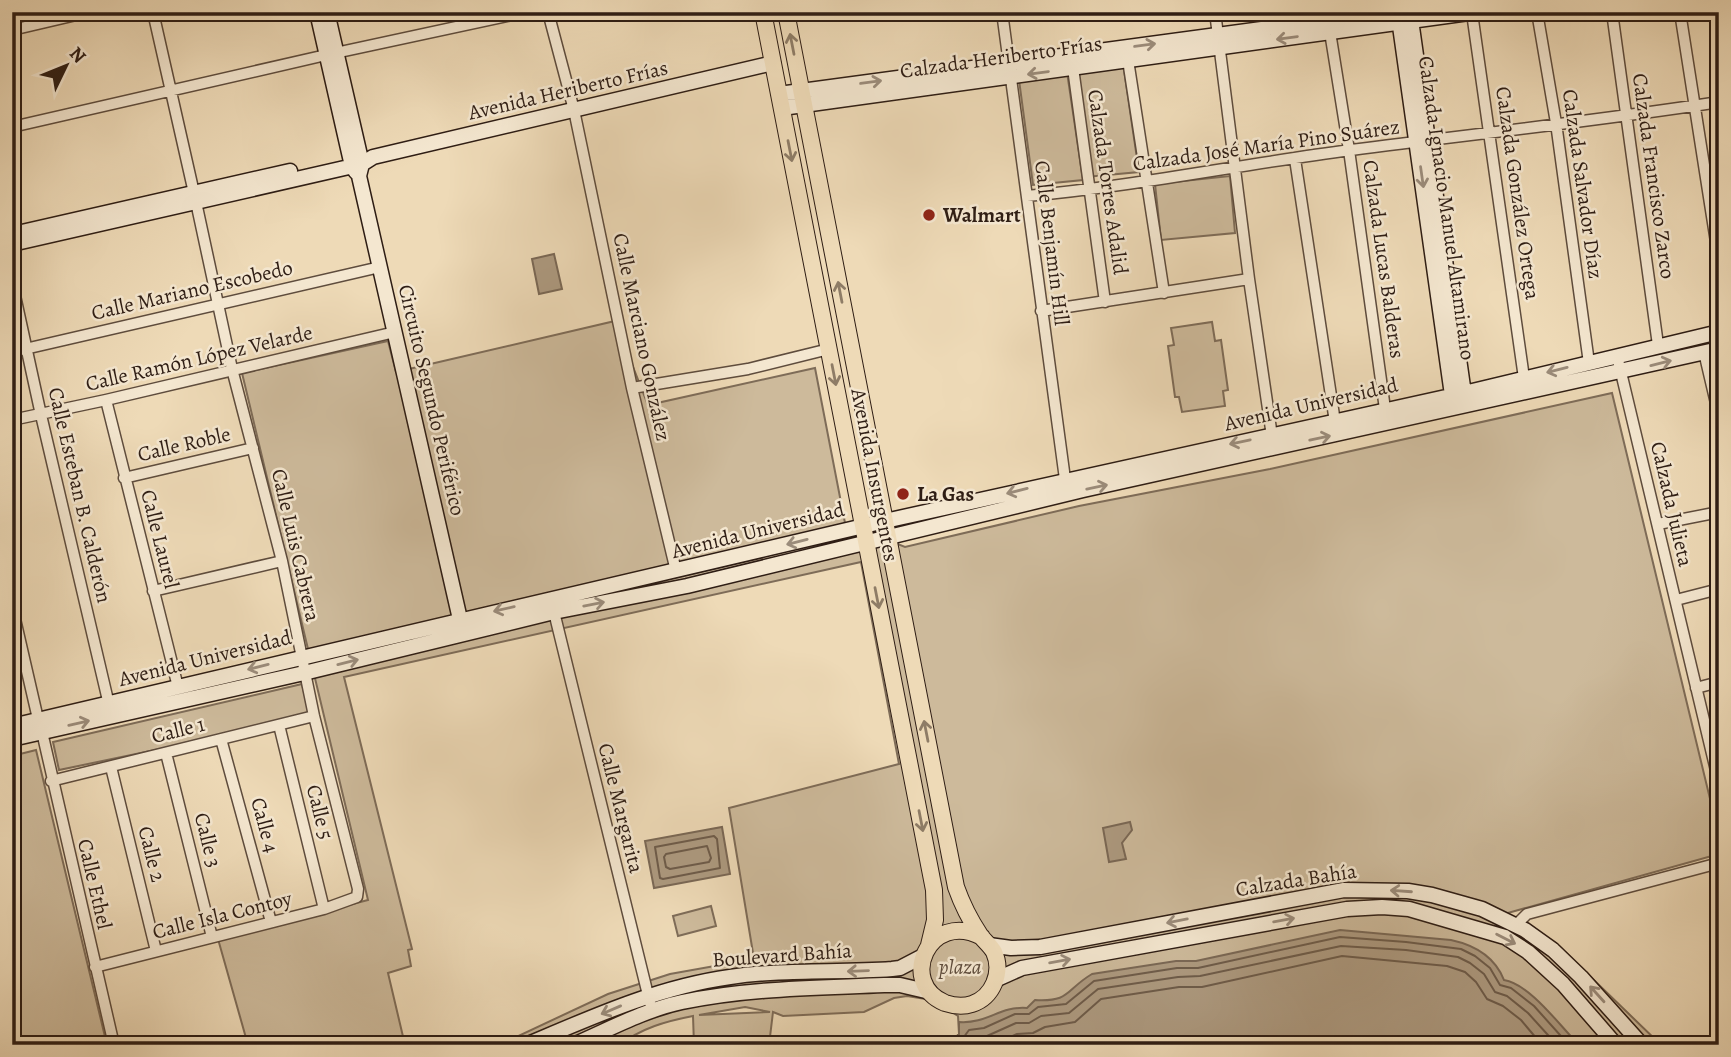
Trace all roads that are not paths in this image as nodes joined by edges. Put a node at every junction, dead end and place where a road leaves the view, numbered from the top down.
1 (89, 12) edge
2 (153, 12) edge
3 (317, 12) edge
4 (327, 12) edge
5 (526, 12) edge
6 (548, 12) edge
7 (763, 12) edge
8 (786, 12) edge
9 (1002, 12) edge
10 (1215, 12) edge
11 (1388, 12) edge
12 (1537, 12) edge
13 (1612, 12) edge
14 (1680, 12) edge
15 (1474, 13) edge
16 (1405, 17) edge
17 (12, 30) edge
18 (1330, 32) junction
19 (1219, 41) junction
20 (332, 54) junction
21 (1128, 60) junction
22 (773, 63) junction
23 (1073, 68) junction
24 (1008, 70) junction
25 (170, 93) junction
26 (802, 98) junction
27 (780, 101) junction
28 (1719, 102) edge
29 (1694, 106) junction
30 (574, 110) junction
31 (1625, 114) junction
32 (1556, 124) junction
33 (12, 127) edge
34 (1490, 134) junction
35 (1423, 141) junction
36 (1349, 150) junction
37 (1295, 159) junction
38 (359, 163) junction
39 (1236, 168) junction
40 (1148, 181) junction
41 (1091, 190) junction
42 (1027, 196) junction
43 (195, 197) junction
44 (12, 234) edge
45 (12, 244) edge
46 (1719, 261) edge
47 (380, 267) junction
48 (1249, 278) junction
49 (12, 282) edge
50 (1164, 293) junction
51 (1105, 302) junction
52 (216, 303) junction
53 (1041, 311) junction
54 (395, 332) junction
55 (1719, 332) edge
56 (1658, 345) junction
57 (27, 348) junction
58 (829, 349) junction
59 (1712, 351) edge
60 (12, 352) edge
61 (1616, 356) junction
62 (1589, 363) junction
63 (232, 369) junction
64 (1621, 373) junction
65 (1524, 379) junction
66 (632, 388) junction
67 (106, 400) junction
68 (1459, 400) junction
69 (1385, 409) junction
70 (41, 415) junction
71 (1719, 416) edge
72 (12, 420) edge
73 (1335, 422) junction
74 (1273, 442) junction
75 (253, 448) junction
76 (124, 478) junction
77 (1065, 479) junction
78 (1719, 512) edge
79 (885, 521) junction
80 (1658, 524) junction
81 (863, 526) junction
82 (888, 538) junction
83 (867, 543) junction
84 (282, 561) junction
85 (676, 571) junction
86 (1719, 589) edge
87 (153, 591) junction
88 (1676, 600) junction
89 (12, 606) edge
90 (554, 612) junction
91 (461, 626) junction
92 (302, 656) junction
93 (18, 657) edge
94 (304, 673) junction
95 (1719, 682) edge
96 (178, 687) junction
97 (1696, 688) junction
98 (920, 702) junction
99 (898, 704) junction
100 (110, 709) junction
101 (314, 716) junction
102 (279, 725) junction
103 (12, 726) edge
104 (40, 726) junction
105 (12, 738) edge
106 (222, 739) junction
107 (166, 753) junction
108 (111, 766) junction
109 (51, 781) junction
110 (1719, 783) edge
111 (1719, 863) edge
112 (357, 897) joint
113 (324, 909) junction
114 (271, 922) junction
115 (1516, 925) junction
116 (212, 937) junction
117 (986, 941) junction
118 (156, 951) junction
119 (926, 951) junction
120 (95, 967) junction
121 (995, 981) junction
122 (930, 992) junction
123 (647, 996) junction
124 (654, 1011) junction
125 (1636, 1043) edge
126 (114, 1045) edge
127 (526, 1045) edge
128 (573, 1045) edge
129 (1616, 1045) edge

1 - 17 street
2 - 25 street, Calle Luis Cabrera
3 - 20 main road
4 - 20 main road
5 - 20 street
6 - 30 street, Calle Marciano González
7 - 22 main road, Avenida Insurgentes
26 -> 8 main road, Avenida Insurgentes
9 - 24 street, Calle Benjamín Hill
10 - 19 street
11 - 19 main road, Calzada Heriberto Frías
12 - 32 street, Calzada Salvador Díaz
13 - 31 street, Calzada Francisco Zarco
14 - 29 street
15 - 16 main road, Calzada Heriberto Frías
15 - 34 street, Calzada González Ortega
16 - 18 main road, Calzada Heriberto Frías
16 - 35 main road, Calzada Ignacio Manuel Altamirano
18 -> 19 main road, Calzada Heriberto Frías
18 - 36 street, Calzada Lucas Balderas
19 - 21 main road, Calzada Heriberto Frías
24 -> 19 main road, Calzada Heriberto Frías
19 - 39 street
20 - 25 street
20 - 38 main road, Circuito Segundo Periférico
21 - 23 main road, Calzada Heriberto Frías
21 - 40 street
22 - 27 main road, Avenida Insurgentes
22 - 30 main road, Avenida Heriberto Frías
23 -> 24 main road, Calzada Heriberto Frías
23 - 41 street, Calzada Torres Adalid
24 - 26 main road, Calzada Heriberto Frías
24 - 42 street, Calle Benjamín Hill
25 - 33 street
25 - 43 street, Calle Luis Cabrera
26 - 27 main road, Calzada Heriberto Frías
79 -> 26 main road, Avenida Insurgentes
27 -> 58 main road, Avenida Insurgentes
28 - 29 street, Calzada José María Pino Suárez
29 - 31 street, Calzada José María Pino Suárez
29 - 46 street
30 - 38 main road, Avenida Heriberto Frías
30 - 66 street, Calle Marciano González
31 - 32 street, Calzada José María Pino Suárez
31 - 56 street, Calzada Francisco Zarco
32 - 34 street, Calzada José María Pino Suárez
32 - 62 street, Calzada Salvador Díaz
34 - 35 street, Calzada José María Pino Suárez
34 - 65 street, Calzada González Ortega
35 - 36 street, Calzada José María Pino Suárez
35 - 68 main road, Calzada Ignacio Manuel Altamirano
36 - 37 street, Calzada José María Pino Suárez
36 - 69 street, Calzada Lucas Balderas
37 - 39 street, Calzada José María Pino Suárez
37 - 73 street
38 - 43 main road, Avenida Heriberto Frías
38 - 47 main road, Circuito Segundo Periférico
39 - 40 street, Calzada José María Pino Suárez
39 - 48 street
40 - 41 street, Calzada José María Pino Suárez
40 - 50 street
41 - 42 street, Calzada José María Pino Suárez
41 - 51 street, Calzada Torres Adalid
42 - 53 street, Calle Benjamín Hill
43 - 44 main road, Avenida Heriberto Frías
43 - 45 main road, Avenida Heriberto Frías
43 - 52 street, Calle Luis Cabrera
47 - 52 street, Calle Mariano Escobedo
47 - 54 main road, Circuito Segundo Periférico
48 - 50 street
48 - 74 street
49 - 57 street, Calle Esteban B. Calderón
50 - 51 street
51 - 53 street
52 - 57 street, Calle Mariano Escobedo
52 - 63 street, Calle Luis Cabrera
53 - 77 street, Calle Benjamín Hill
54 - 63 street, Calle Ramón López Velarde
54 - 91 main road, Circuito Segundo Periférico
55 - 56 main road, Avenida Universidad
56 - 61 main road, Avenida Universidad
57 - 60 street, Calle Mariano Escobedo
57 - 70 street, Calle Esteban B. Calderón
58 - 66 street
58 -> 81 main road, Avenida Insurgentes
64 -> 59 main road, Avenida Universidad
59 - 71 street
61 - 62 main road, Avenida Universidad
61 - 64 street, Calzada Julieta
62 -> 65 main road, Avenida Universidad
63 - 67 street, Calle Ramón López Velarde
63 - 75 street, Calle Luis Cabrera
64 - 68 main road, Avenida Universidad
64 - 80 street, Calzada Julieta
65 - 68 main road, Avenida Universidad
66 - 85 street, Calle Marciano González
67 - 70 street, Calle Ramón López Velarde
67 - 76 street, Calle Laurel
68 - 69 main road, Avenida Universidad
74 -> 68 main road, Avenida Universidad
69 - 73 main road, Avenida Universidad
70 - 72 street, Calle Ramón López Velarde
70 - 100 street, Calle Esteban B. Calderón
73 - 74 main road, Avenida Universidad
74 -> 77 main road, Avenida Universidad
82 -> 74 main road, Avenida Universidad
75 - 76 street, Calle Roble
75 - 84 street, Calle Luis Cabrera
76 - 87 street, Calle Laurel
77 -> 79 main road, Avenida Universidad
78 - 80 street
79 - 81 main road, Avenida Universidad
79 - 82 main road, Avenida Insurgentes
80 - 88 street, Calzada Julieta
81 - 83 main road, Avenida Insurgentes
81 -> 85 main road, Avenida Universidad
82 - 83 main road, Avenida Universidad
82 - 98 main road, Avenida Insurgentes
90 -> 83 main road, Avenida Universidad
83 -> 99 main road, Avenida Insurgentes
84 - 87 street
84 - 92 street, Calle Luis Cabrera
85 -> 91 main road, Avenida Universidad
86 - 88 street
87 - 96 street, Calle Laurel
88 - 97 street, Calzada Julieta
89 - 93 street, Calle Ethel
90 - 91 main road, Avenida Universidad
90 - 123 street, Calle Margarita
91 - 92 main road, Avenida Universidad
94 -> 91 main road, Avenida Universidad
92 - 94 street, Calle Luis Cabrera
92 -> 96 main road, Avenida Universidad
93 - 104 street, Calle Ethel
94 - 100 main road, Avenida Universidad
94 - 101 street, Calle Luis Cabrera
95 - 97 street
96 - 100 main road, Avenida Universidad
97 - 110 street, Calzada Julieta
98 - 99 main road
117 -> 98 main road, Avenida Insurgentes
99 -> 119 main road, Avenida Insurgentes
100 - 104 main road, Avenida Universidad
101 - 102 street, Calle 1
101 - 112 street, Calle Luis Cabrera
102 - 106 street, Calle 1
102 - 113 street, Calle 5
103 - 104 main road, Avenida Universidad
104 - 105 main road, Avenida Universidad
104 - 109 street, Calle Ethel
106 - 107 street, Calle 1
106 - 114 street, Calle 4
107 - 108 street, Calle 1
107 - 116 street, Calle 3
108 - 109 street, Calle 1
108 - 118 street, Calle 2
109 - 120 street, Calle Ethel
111 - 115 street
112 - 113 street, Calle Isla Contoy
113 - 114 street, Calle Isla Contoy
114 - 116 street, Calle Isla Contoy
115 -> 117 main road, Calzada Bahía
125 -> 115 main road, Calzada Bahía
116 - 118 street, Calle Isla Contoy
117 - 119 main road
117 - 121 main road
118 - 120 street, Calle Isla Contoy
119 - 122 main road
119 -> 123 main road, Boulevard Bahía
120 - 126 street, Calle Ethel
121 - 122 main road
121 -> 129 main road, Calzada Bahía
122 - 124 main road, Boulevard Bahía
123 - 124 street, Calle Margarita
123 -> 127 main road, Boulevard Bahía
124 - 128 main road, Boulevard Bahía

